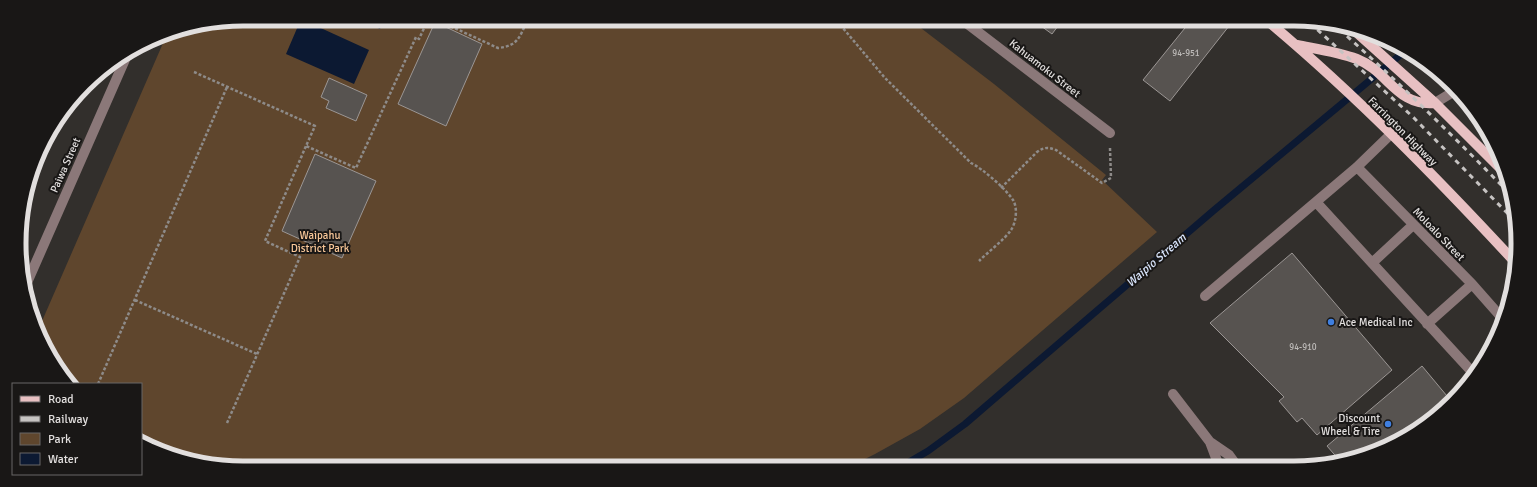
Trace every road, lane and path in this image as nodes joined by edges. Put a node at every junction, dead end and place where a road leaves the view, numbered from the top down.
1 (425, 26) edge
2 (450, 26) edge
3 (525, 26) edge
4 (840, 26) edge
5 (970, 26) edge
6 (1274, 26) edge
7 (1364, 38) edge
8 (1295, 44) junction
9 (124, 63) edge
10 (194, 72) dead end
11 (227, 87) junction
12 (1451, 94) edge
13 (1435, 103) junction
14 (1110, 133) joint
15 (1391, 134) junction
16 (306, 146) junction
17 (1496, 165) edge
18 (1357, 167) junction
19 (1001, 188) junction
20 (1316, 202) junction
21 (1414, 225) junction
22 (1511, 258) edge
23 (979, 261) dead end
24 (1372, 263) junction
25 (29, 278) edge
26 (1472, 284) junction
27 (1205, 296) dead end
28 (135, 300) junction
29 (1499, 314) edge
30 (1428, 324) junction
31 (257, 354) junction
32 (1470, 370) edge
33 (98, 383) edge
34 (1173, 394) dead end
35 (227, 423) dead end
36 (1210, 442) junction
37 (1217, 461) edge
38 (1233, 461) edge

1 - 16 path
2 - 3 path
4 - 19 path
5 - 14 street, Kahuamoku Street
6 - 8 main road, Farrington Highway
7 - 13 main road
8 - 13 main road
8 - 15 main road, Farrington Highway
9 - 25 street, Paiwa Street
10 - 11 path
11 - 16 path
11 - 28 path
12 - 13 street
13 - 17 main road
14 - 19 path
15 - 18 street
15 - 22 main road, Farrington Highway
16 - 31 path
18 - 20 street
18 - 21 street, Moloalo Street
19 - 23 path
20 - 24 street
20 - 27 street
21 - 24 street
21 - 26 street, Moloalo Street
24 - 30 street
26 - 29 street, Moloalo Street
26 - 30 street
28 - 31 path
28 - 33 path
30 - 32 street
31 - 35 path
34 - 36 street
36 - 37 street
36 - 38 street

